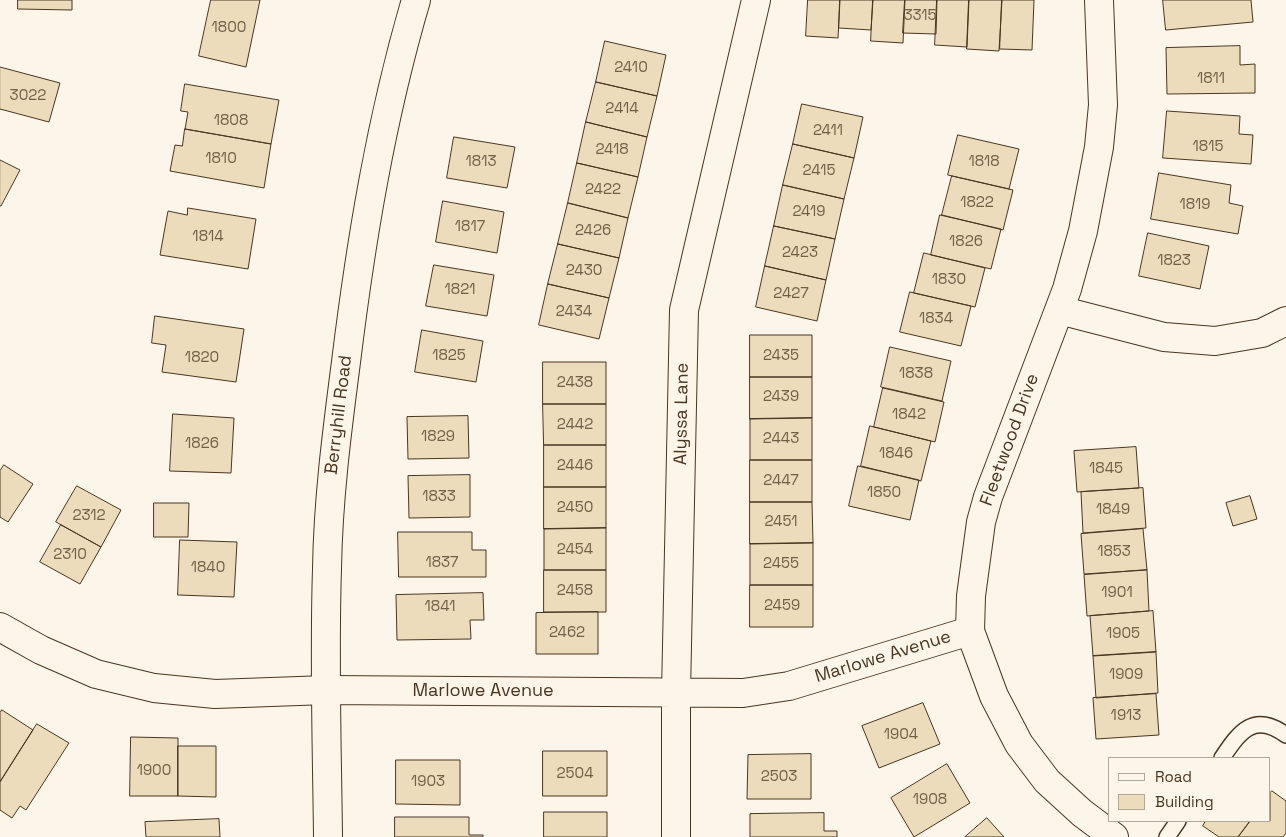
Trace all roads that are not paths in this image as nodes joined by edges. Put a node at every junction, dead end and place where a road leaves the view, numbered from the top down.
1 (416, 0) edge
2 (756, 0) edge
3 (1099, 0) edge
4 (1059, 310) junction
5 (1286, 321) edge
6 (0, 627) edge
7 (970, 631) junction
8 (327, 690) junction
9 (676, 693) junction
10 (1286, 735) edge
11 (1223, 757) edge
12 (1177, 822) edge
13 (328, 837) edge
14 (676, 837) edge
15 (1114, 837) edge
16 (1167, 837) edge

1 - 8 street, Berryhill Road
2 - 9 street, Alyssa Lane
3 - 4 street, Fleetwood Drive
4 - 5 street
4 - 7 street, Fleetwood Drive
6 - 8 street, Marlowe Avenue
7 - 9 street, Marlowe Avenue
7 - 15 street, Fleetwood Drive
8 - 9 street, Marlowe Avenue
8 - 13 street, Berryhill Road
9 - 14 street, Alyssa Lane
10 - 11 lane
12 - 16 lane

